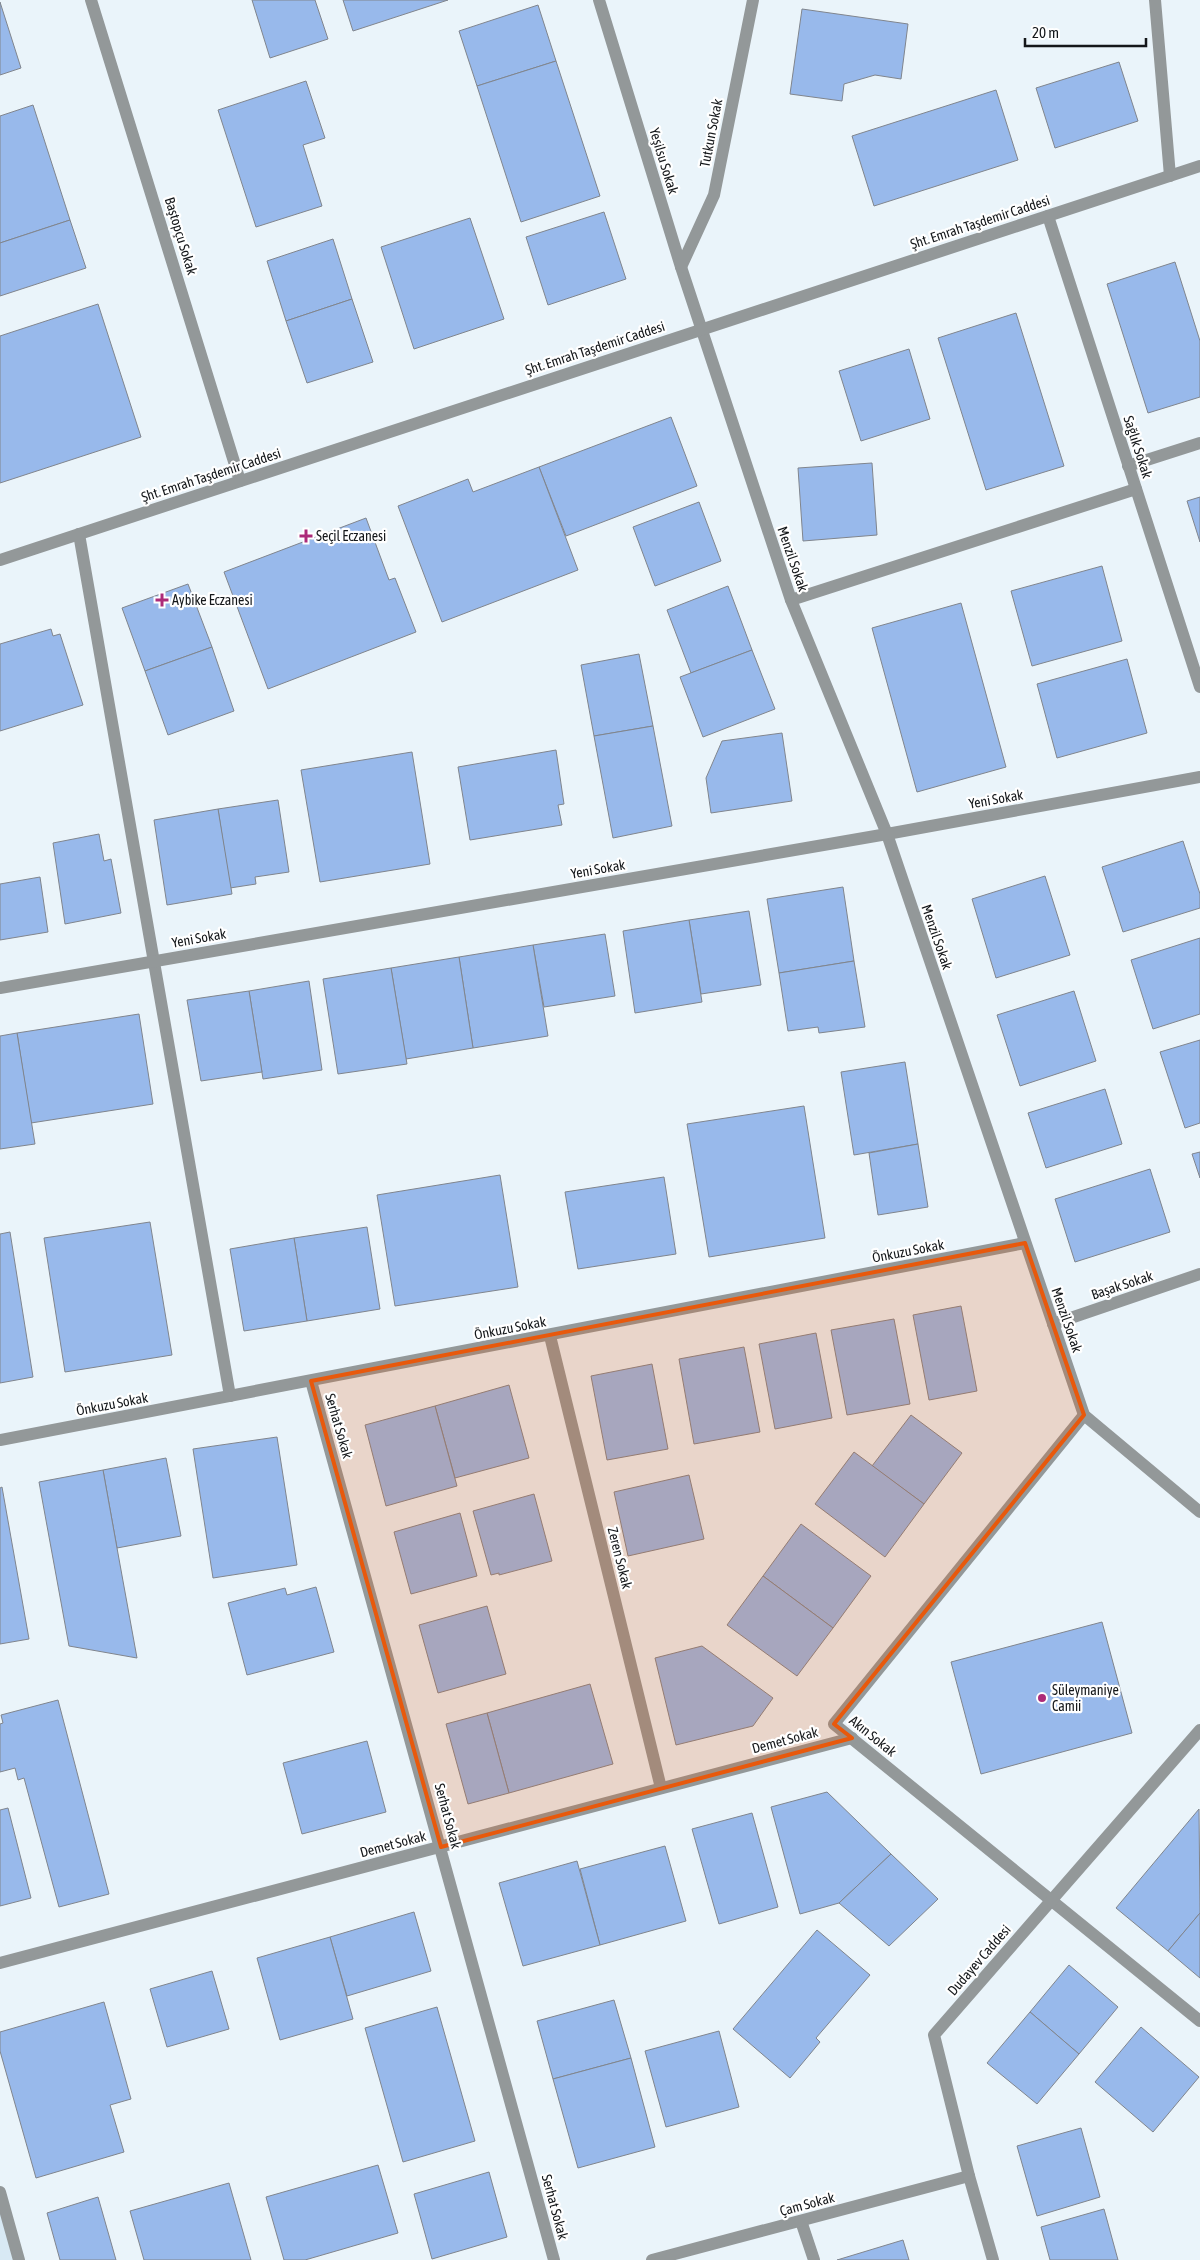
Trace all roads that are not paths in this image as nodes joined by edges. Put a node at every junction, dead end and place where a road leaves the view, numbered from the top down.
1 (92, 0) edge
2 (599, 0) edge
3 (753, 0) edge
4 (1155, 0) edge
5 (1200, 166) edge
6 (1170, 176) junction
7 (1048, 216) junction
8 (680, 267) junction
9 (701, 330) junction
10 (1200, 443) edge
11 (1128, 466) junction
12 (240, 481) junction
13 (1136, 489) junction
14 (80, 534) junction
15 (0, 560) edge
16 (791, 600) junction
17 (1200, 687) edge
18 (1200, 777) edge
19 (887, 834) junction
20 (154, 961) junction
21 (0, 988) edge
22 (1025, 1243) junction
23 (1200, 1274) edge
24 (1052, 1324) junction
25 (550, 1336) junction
26 (311, 1381) junction
27 (230, 1396) junction
28 (1084, 1415) junction
29 (0, 1440) edge
30 (1200, 1512) edge
31 (1200, 1730) edge
32 (852, 1738) junction
33 (661, 1788) junction
34 (440, 1847) junction
35 (1051, 1900) junction
36 (0, 1963) edge
37 (1200, 2021) edge
38 (969, 2176) junction
39 (0, 2192) edge
40 (801, 2221) junction
41 (20, 2260) edge
42 (554, 2260) edge
43 (652, 2260) edge
44 (814, 2260) edge
45 (993, 2260) edge

1 - 12 street, Baştopçu Sokak
2 - 8 street, Yeşilsu Sokak
3 - 8 street, Tutkun Sokak
4 - 6 street
5 - 6 street, Şht. Emrah Taşdemir Caddesi
6 - 7 street, Şht. Emrah Taşdemir Caddesi
7 - 9 street, Şht. Emrah Taşdemir Caddesi
7 - 11 street, Sağlık Sokak
8 - 9 street, Yeşilsu Sokak
9 - 12 street, Şht. Emrah Taşdemir Caddesi
9 - 16 street, Menzil Sokak
10 - 11 street
11 - 13 street, Sağlık Sokak
12 - 14 street, Şht. Emrah Taşdemir Caddesi
13 - 16 street
13 - 17 street, Sağlık Sokak
14 - 15 street, Şht. Emrah Taşdemir Caddesi
14 - 20 street
16 - 19 street, Menzil Sokak
18 - 19 street, Yeni Sokak
19 - 20 street, Yeni Sokak
19 - 22 street, Menzil Sokak
20 - 21 street, Yeni Sokak
20 - 27 street
22 - 24 street, Menzil Sokak
22 - 25 street, Önkuzu Sokak
23 - 24 street, Başak Sokak
24 - 28 street, Menzil Sokak
25 - 26 street, Önkuzu Sokak
25 - 33 street, Zeren Sokak
26 - 27 street, Önkuzu Sokak
26 - 34 street, Serhat Sokak
27 - 29 street, Önkuzu Sokak
28 - 30 street
28 - 32 street, Akın Sokak
31 - 35 street, Dudayev Caddesi
32 - 33 street, Demet Sokak
32 - 35 street, Akın Sokak
33 - 34 street, Demet Sokak
34 - 36 street, Demet Sokak
34 - 42 street, Serhat Sokak
35 - 37 street, Akın Sokak
35 - 38 street, Dudayev Caddesi
38 - 40 street, Çam Sokak
38 - 45 street, Dudayev Caddesi
39 - 41 street
40 - 43 street, Çam Sokak
40 - 44 street

